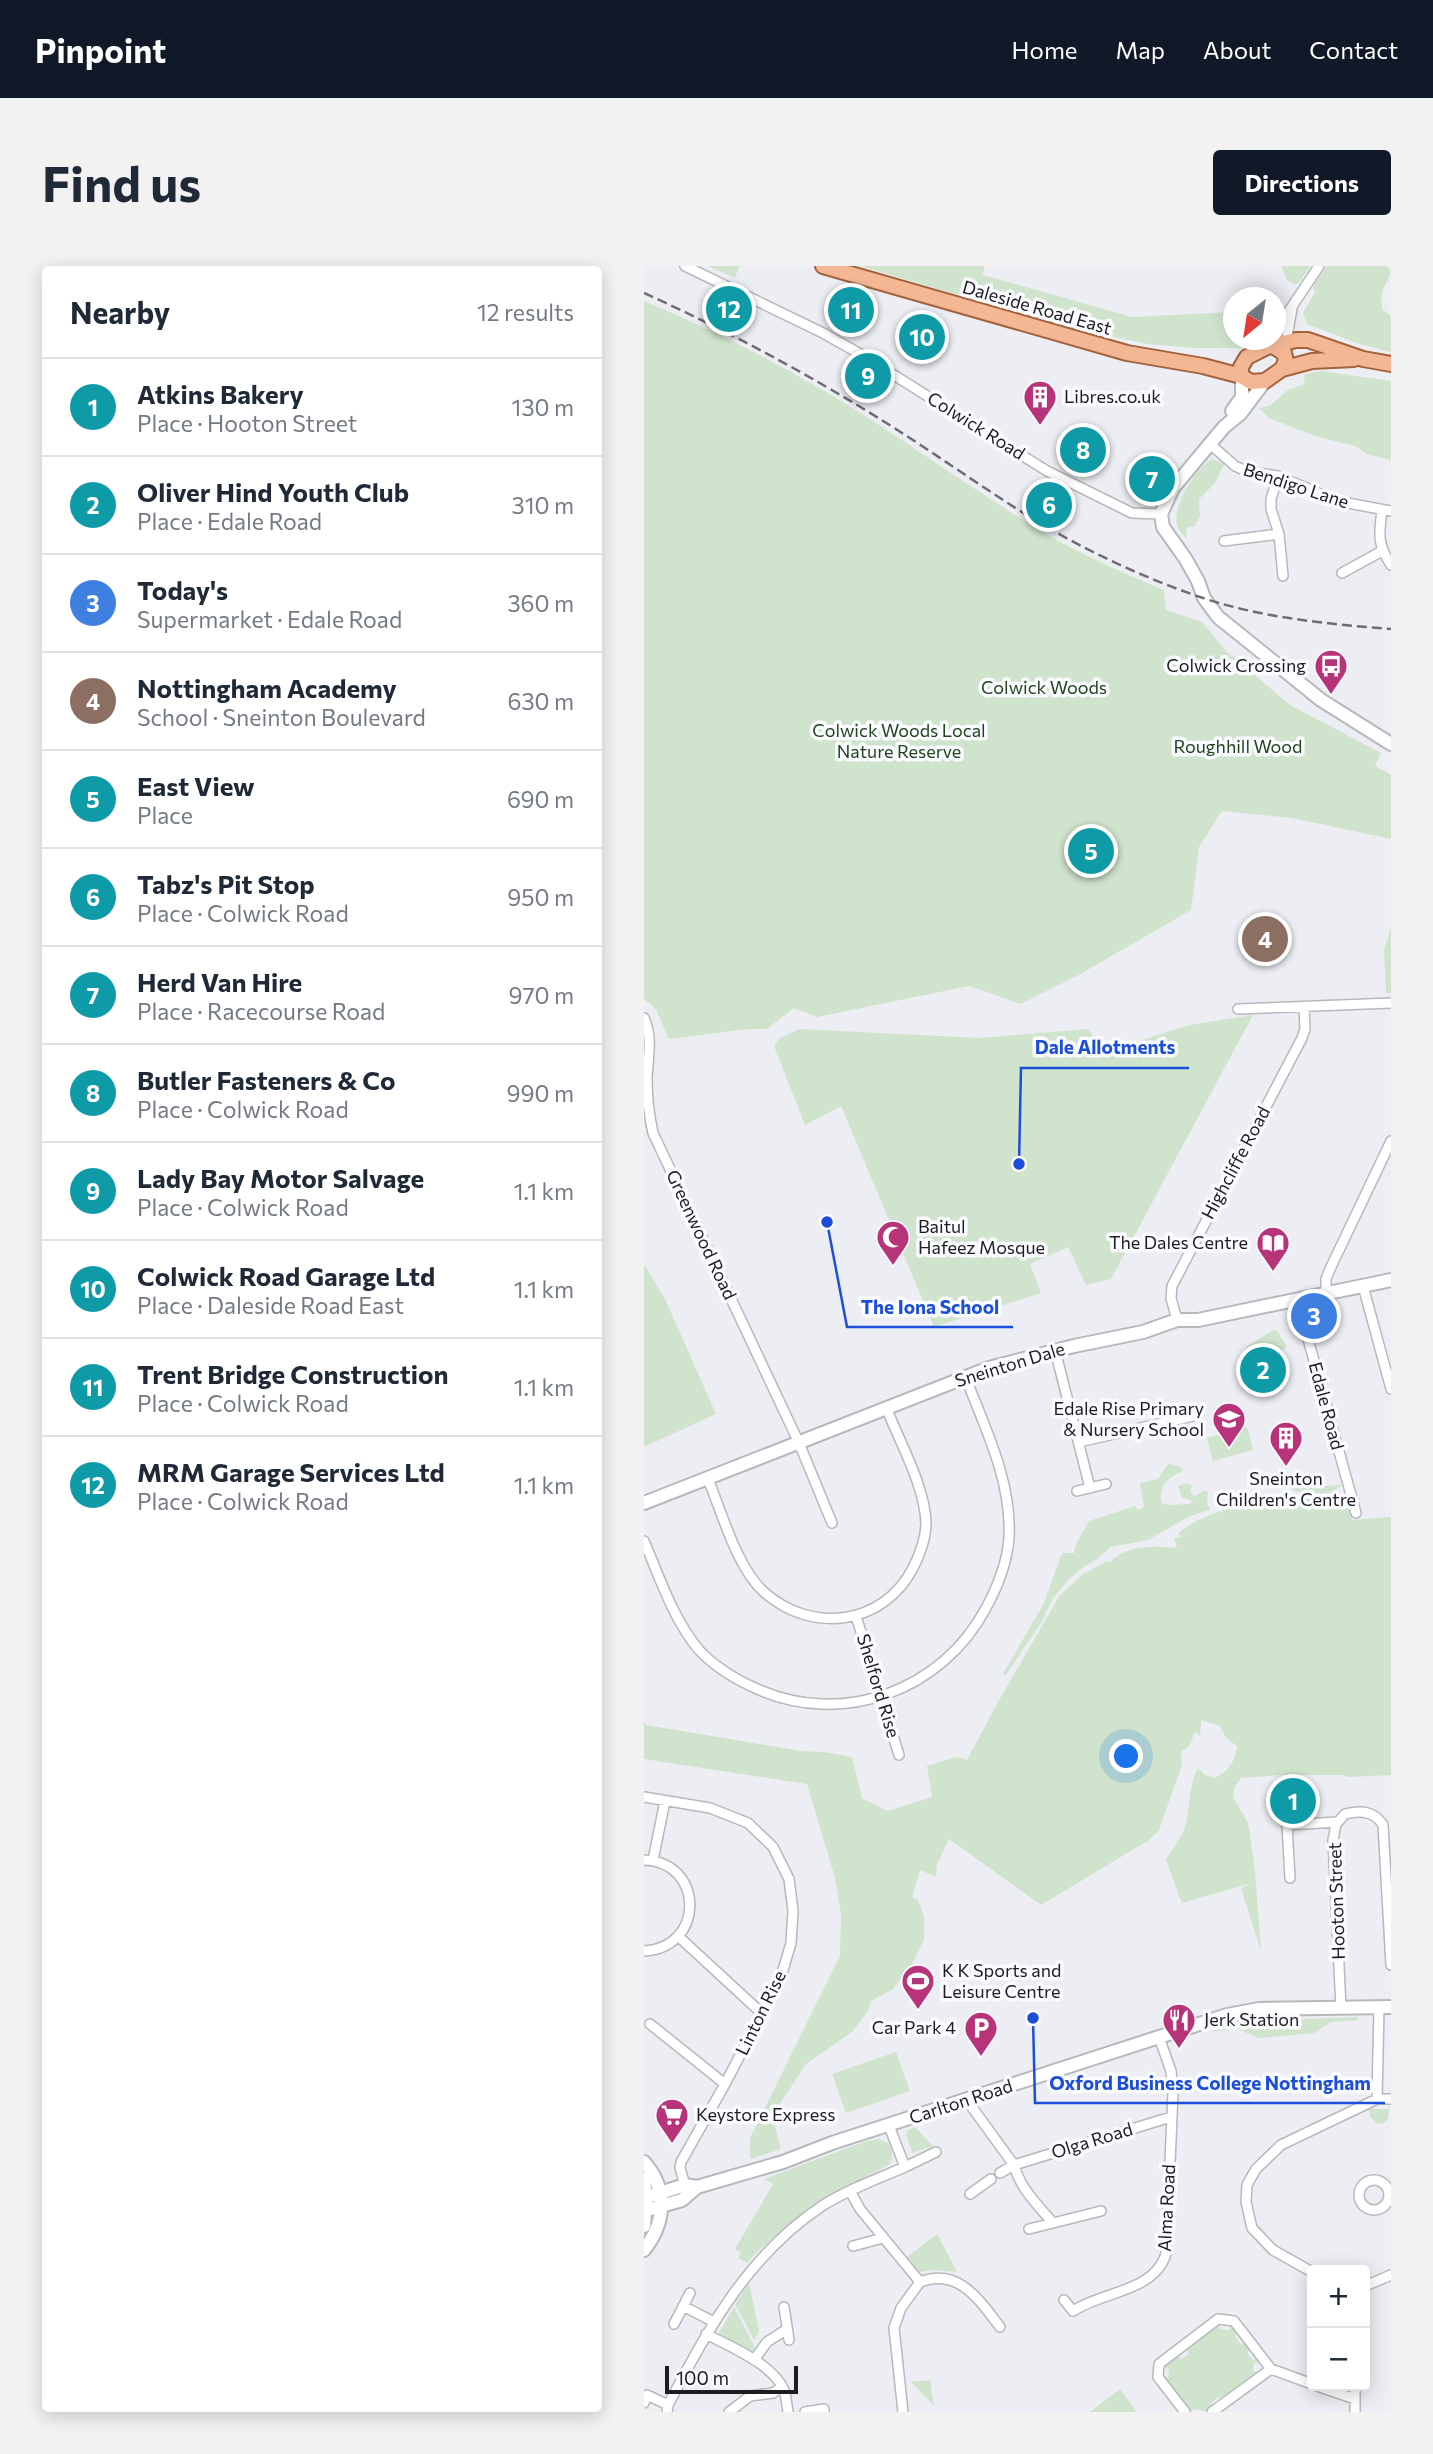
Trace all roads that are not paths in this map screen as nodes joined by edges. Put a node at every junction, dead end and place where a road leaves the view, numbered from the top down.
1 (685, 266) edge
2 (823, 266) edge
3 (1319, 266) edge
4 (1293, 307) junction
5 (1286, 323) edge
6 (1291, 323) junction
7 (1286, 330) edge
8 (1308, 340) junction
9 (1286, 343) edge
10 (1263, 350) edge
11 (1280, 350) edge
12 (1247, 357) junction
13 (1363, 359) junction
14 (1391, 364) edge
15 (1203, 366) junction
16 (1282, 369) junction
17 (1241, 377) junction
18 (1265, 381) junction
19 (1224, 427) junction
20 (1209, 443) junction
21 (1278, 476) junction
22 (1387, 511) edge
23 (1161, 514) junction
24 (1279, 534) junction
25 (1231, 543) dead end
26 (1382, 551) junction
27 (1391, 565) edge
28 (1285, 569) dead end
29 (1356, 579) dead end
30 (1391, 744) edge
31 (1391, 1003) edge
32 (1304, 1006) junction
33 (1238, 1009) dead end
34 (644, 1018) edge
35 (646, 1080) edge
36 (1391, 1141) edge
37 (1391, 1280) edge
38 (1363, 1286) junction
39 (1326, 1293) junction
40 (1297, 1299) junction
41 (1177, 1320) junction
42 (1055, 1350) junction
43 (965, 1377) junction
44 (1391, 1389) edge
45 (886, 1407) junction
46 (1193, 1416) dead end
47 (1079, 1442) junction
48 (799, 1443) junction
49 (708, 1479) junction
50 (1106, 1484) dead end
51 (1090, 1488) junction
52 (1077, 1491) dead end
53 (644, 1503) edge
54 (1356, 1513) dead end
55 (832, 1523) dead end
56 (644, 1541) edge
57 (856, 1616) junction
58 (882, 1696) junction
59 (899, 1755) dead end
60 (644, 1797) edge
61 (665, 1801) junction
62 (1338, 1822) junction
63 (648, 1860) edge
64 (1290, 1878) dead end
65 (1389, 1896) edge
66 (678, 1936) junction
67 (644, 1951) edge
68 (1391, 1965) edge
69 (1385, 2007) edge
70 (1341, 2008) junction
71 (763, 2011) junction
72 (650, 2024) dead end
73 (1159, 2037) junction
74 (725, 2084) junction
75 (966, 2099) junction
76 (1377, 2099) junction
77 (1391, 2099) edge
78 (1171, 2117) junction
79 (889, 2126) junction
80 (936, 2152) dead end
81 (644, 2162) edge
82 (1014, 2165) junction
83 (905, 2166) junction
84 (644, 2179) edge
85 (691, 2186) junction
86 (850, 2191) junction
87 (661, 2192) junction
88 (970, 2194) dead end
89 (645, 2205) edge
90 (663, 2206) junction
91 (1101, 2211) dead end
92 (1052, 2222) junction
93 (644, 2226) edge
94 (1029, 2229) dead end
95 (883, 2238) junction
96 (644, 2250) edge
97 (864, 2256) dead end
98 (1307, 2270) edge
99 (1391, 2275) edge
100 (920, 2283) junction
101 (1370, 2284) edge
102 (690, 2293) dead end
103 (1064, 2300) dead end
104 (683, 2306) junction
105 (784, 2306) dead end
106 (714, 2322) junction
107 (674, 2324) dead end
108 (1000, 2327) dead end
109 (787, 2329) junction
110 (706, 2334) junction
111 (789, 2340) dead end
112 (754, 2360) junction
113 (1271, 2369) junction
114 (1307, 2382) edge
115 (782, 2386) junction
116 (1332, 2391) edge
117 (1355, 2391) edge
118 (646, 2399) edge
119 (1356, 2399) junction
120 (668, 2408) edge
121 (729, 2412) edge
122 (788, 2412) edge
123 (805, 2412) edge
124 (824, 2412) edge
125 (903, 2412) edge
126 (1185, 2412) edge
127 (1212, 2412) edge
128 (1355, 2412) edge

1 - 23 street, Colwick Road
2 - 15 main road, Daleside Road East
3 - 4 street
4 - 5 street
4 - 6 street
6 - 7 street
6 - 8 street
8 - 9 main road
8 - 13 main road
10 - 12 main road, Daleside Road East
11 - 16 main road
12 - 15 main road, Daleside Road East
12 - 17 main road
13 - 14 main road
13 - 16 main road
15 - 17 main road, Daleside Road East
16 - 18 main road
17 - 18 main road, Daleside Road East
17 - 19 street
18 - 19 street
19 - 20 street
20 - 21 street, Bendigo Lane
20 - 23 street
21 - 22 street, Bendigo Lane
21 - 24 street
22 - 26 street
23 - 30 street
24 - 25 street
24 - 28 street
26 - 27 street
26 - 29 street
31 - 32 street
32 - 33 street
32 - 41 street, Highcliffe Road
34 - 35 street, Greenwood Road
35 - 48 street, Greenwood Road
36 - 39 street
37 - 38 street, Sneinton Dale
38 - 39 street, Sneinton Dale
38 - 44 street
39 - 40 street, Sneinton Dale
40 - 41 street, Sneinton Dale
40 - 54 street, Edale Road
41 - 42 street, Sneinton Dale
42 - 43 street, Sneinton Dale
42 - 47 street
43 - 45 street, Sneinton Dale
43 - 58 street
45 - 48 street, Sneinton Dale
45 - 57 street
46 - 47 street
47 - 51 street
48 - 49 street, Sneinton Dale
48 - 55 street, Greenwood Road
49 - 53 street, Sneinton Dale
49 - 57 street
50 - 51 street
51 - 52 street
56 - 58 street
57 - 58 street, Shelford Rise
58 - 59 street, Shelford Rise
60 - 61 street, Linton Rise
61 - 63 street
61 - 71 street, Linton Rise
62 - 64 street
62 - 65 street, Hooton Street
62 - 70 street, Hooton Street
63 - 66 street
65 - 68 street, Hooton Street
66 - 67 street
66 - 71 street
69 - 70 street, Carlton Road
69 - 76 street
70 - 73 street, Carlton Road
71 - 74 street, Linton Rise
72 - 74 street
73 - 75 street, Carlton Road
73 - 78 street, Alma Road
74 - 85 street, Linton Rise
75 - 79 street, Carlton Road
75 - 82 street
76 - 77 street
76 - 98 street
78 - 82 street, Olga Road
78 - 103 street, Alma Road
79 - 83 street
79 - 85 street, Carlton Road
80 - 83 street
81 - 87 street
82 - 88 street, Olga Road
82 - 92 street
83 - 86 street
84 - 89 street
85 - 87 street, Carlton Road
85 - 90 street, Carlton Road
86 - 95 street
86 - 106 street
87 - 89 street, Carlton Road
87 - 90 street
89 - 90 street, Carlton Road
89 - 93 street
90 - 96 street
91 - 92 street
92 - 94 street
95 - 97 street
95 - 100 street
99 - 101 street
100 - 108 street
100 - 125 street
102 - 104 street
104 - 106 street
104 - 107 street
105 - 109 street
106 - 110 street
109 - 111 street
109 - 112 street
110 - 112 street
110 - 120 street
112 - 115 street
113 - 114 street
113 - 126 street
113 - 127 street
115 - 121 street
115 - 122 street
116 - 119 street
117 - 119 street
118 - 120 street
119 - 128 street
123 - 124 street

